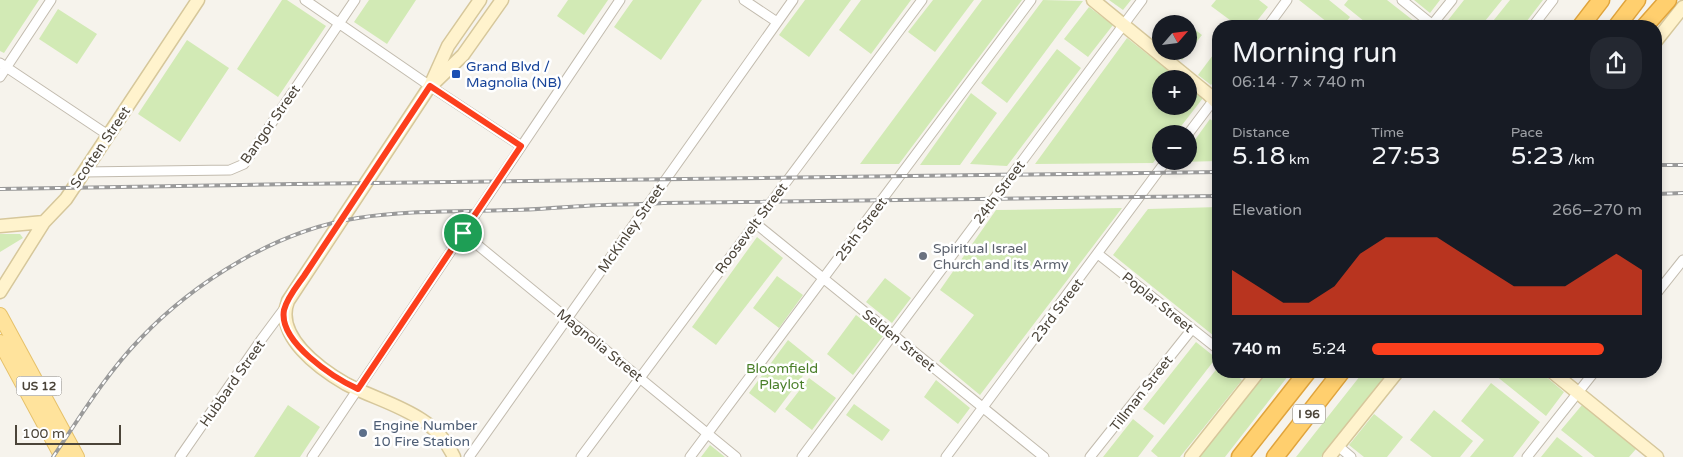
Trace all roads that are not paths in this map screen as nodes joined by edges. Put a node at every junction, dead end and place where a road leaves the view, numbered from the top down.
1 (51, 0) edge
2 (198, 0) edge
3 (305, 0) edge
4 (355, 0) edge
5 (480, 0) edge
6 (502, 0) edge
7 (620, 0) edge
8 (744, 0) edge
9 (793, 0) edge
10 (922, 0) edge
11 (1031, 0) edge
12 (1093, 0) edge
13 (1142, 0) edge
14 (1287, 0) edge
15 (1402, 0) edge
16 (1452, 0) edge
17 (1553, 0) edge
18 (1587, 0) edge
19 (1602, 0) edge
20 (1636, 0) edge
21 (1668, 0) edge
22 (1683, 7) edge
23 (1272, 20) edge
24 (1426, 20) edge
25 (1437, 20) edge
26 (1537, 20) edge
27 (1576, 20) edge
28 (1586, 20) edge
29 (1621, 20) edge
30 (1650, 20) edge
31 (777, 22) junction
32 (339, 23) junction
33 (1124, 25) junction
34 (1662, 33) edge
35 (3, 65) edge
36 (0, 77) edge
37 (430, 86) junction
38 (1212, 95) edge
39 (1212, 105) edge
40 (1195, 125) edge
41 (108, 135) junction
42 (521, 146) junction
43 (1159, 170) edge
44 (83, 172) junction
45 (44, 222) junction
46 (755, 224) junction
47 (0, 226) edge
48 (463, 233) junction
49 (1098, 254) junction
50 (1683, 260) edge
51 (824, 279) junction
52 (1662, 286) edge
53 (4, 287) edge
54 (284, 309) junction
55 (0, 315) edge
56 (567, 318) junction
57 (1192, 329) junction
58 (893, 335) junction
59 (0, 342) edge
60 (1212, 345) edge
61 (640, 378) junction
62 (1249, 378) edge
63 (1302, 378) edge
64 (1337, 378) edge
65 (1392, 378) edge
66 (1559, 378) edge
67 (1589, 378) edge
68 (1294, 388) junction
69 (358, 389) junction
70 (1577, 393) junction
71 (983, 408) junction
72 (708, 434) junction
73 (1338, 446) junction
74 (62, 457) edge
75 (77, 457) edge
76 (180, 457) edge
77 (312, 457) edge
78 (454, 457) edge
79 (469, 457) edge
80 (581, 457) edge
81 (690, 457) edge
82 (736, 457) edge
83 (802, 457) edge
84 (946, 457) edge
85 (1044, 457) edge
86 (1090, 457) edge
87 (1191, 457) edge
88 (1232, 457) edge
89 (1240, 457) edge
90 (1275, 457) edge
91 (1329, 457) edge
92 (1351, 457) edge
93 (1527, 457) edge
94 (1658, 457) edge

1 - 35 street
2 - 41 street, Scotten Street
3 - 32 street
4 - 32 street, Bangor Street
5 - 37 street
6 - 37 street
7 - 42 street
8 - 31 street
9 - 31 street, McKinley Street
10 - 46 street, Roosevelt Street
11 - 51 street, 25th Street
12 - 33 street
13 - 33 street, 24th Street
14 - 23 street
15 - 24 street
16 - 25 street
17 - 26 street
18 - 27 highway
19 - 28 highway
20 - 29 highway
21 - 30 highway
22 - 34 street
31 - 56 street, McKinley Street
32 - 37 street
32 - 44 street, Bangor Street
33 - 38 street
33 - 58 street, 24th Street
35 - 36 street
35 - 41 street
37 - 42 street
37 - 54 street
39 - 40 street
41 - 44 street, Scotten Street
42 - 48 street
43 - 49 street, 23rd Street
44 - 45 street, Scotten Street
45 - 47 street
45 - 53 street, Scotten Street
46 - 51 street, Selden Street
46 - 61 street, Roosevelt Street
48 - 56 street, Magnolia Street
48 - 69 street
49 - 57 street, Poplar Street
49 - 71 street, 23rd Street
50 - 52 street
51 - 58 street, Selden Street
51 - 72 street, 25th Street
54 - 69 street
54 - 76 street, Hubbard Street
55 - 75 main road, US 12
56 - 61 street, Magnolia Street
56 - 79 street, McKinley Street
57 - 60 street, Poplar Street
57 - 86 street, Tillman Street
58 - 71 street, Selden Street
58 - 83 street, 24th Street
59 - 74 main road, US 12
61 - 72 street, Magnolia Street
61 - 80 street, Roosevelt Street
62 - 87 street
63 - 68 highway, I 96
64 - 90 highway, I 96
65 - 73 street
66 - 70 street
67 - 70 street
68 - 88 highway
68 - 89 highway, I 96
69 - 77 street
69 - 78 street
70 - 93 street
70 - 94 street
71 - 84 street, 23rd Street
71 - 85 street, Selden Street
72 - 81 street, 25th Street
72 - 82 street, Magnolia Street
73 - 91 street
73 - 92 street

